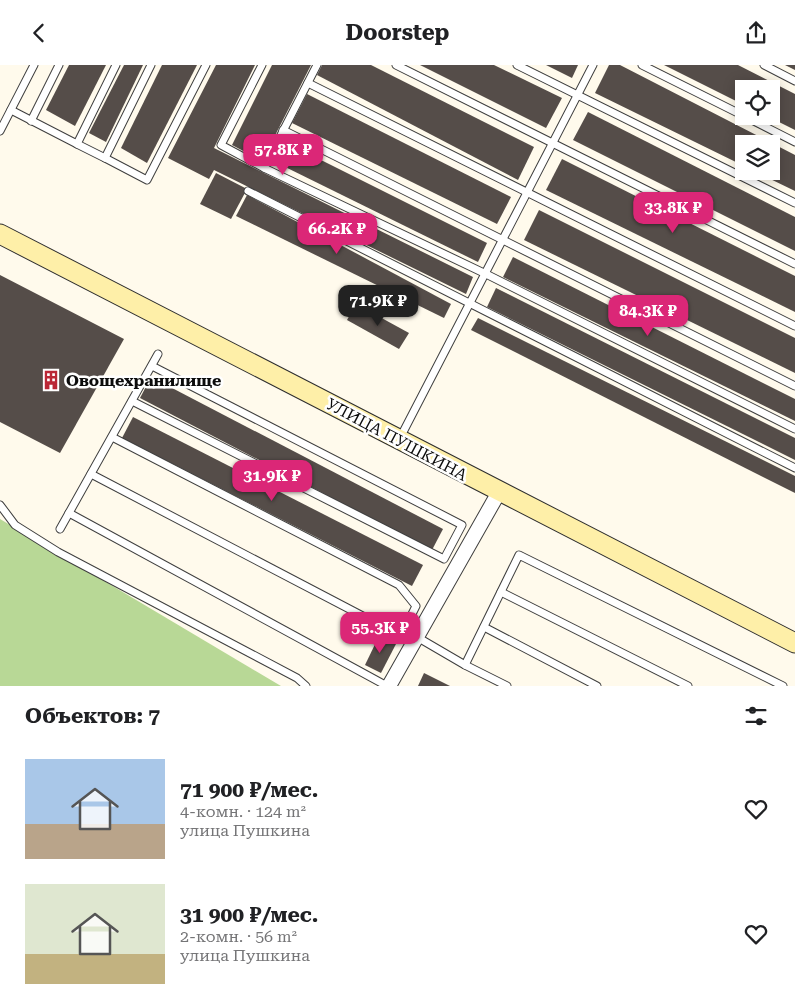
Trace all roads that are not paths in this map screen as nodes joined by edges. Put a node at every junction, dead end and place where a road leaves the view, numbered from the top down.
1 (34, 65) edge
2 (59, 65) edge
3 (116, 65) edge
4 (151, 65) edge
5 (206, 65) edge
6 (262, 65) edge
7 (317, 65) edge
8 (396, 65) edge
9 (517, 65) edge
10 (593, 65) edge
11 (642, 65) edge
12 (764, 65) edge
13 (795, 81) edge
14 (308, 83) junction
15 (578, 95) junction
16 (10, 110) junction
17 (735, 112) edge
18 (31, 121) junction
19 (762, 125) edge
20 (283, 130) junction
21 (0, 131) edge
22 (795, 142) edge
23 (77, 144) junction
24 (553, 144) junction
25 (105, 158) junction
26 (264, 168) junction
27 (248, 191) dead end
28 (527, 193) junction
29 (795, 203) edge
30 (0, 234) edge
31 (504, 239) junction
32 (795, 264) edge
33 (486, 274) junction
34 (470, 305) junction
35 (795, 326) edge
36 (158, 354) dead end
37 (152, 366) junction
38 (795, 386) edge
39 (132, 401) junction
40 (795, 429) edge
41 (112, 437) junction
42 (399, 439) junction
43 (795, 468) edge
44 (91, 475) junction
45 (500, 492) junction
46 (0, 505) edge
47 (69, 513) junction
48 (60, 529) dead end
49 (501, 592) junction
50 (416, 606) junction
51 (430, 614) junction
52 (484, 627) junction
53 (417, 637) junction
54 (795, 643) edge
55 (465, 665) junction
56 (306, 686) edge
57 (388, 686) edge
58 (507, 686) edge
59 (597, 686) edge
60 (688, 686) edge
61 (783, 686) edge

1 - 16 lane
2 - 18 lane
3 - 23 lane
4 - 25 lane
5 - 25 lane
6 - 26 lane
7 - 14 lane
8 - 24 lane
9 - 15 lane
10 - 15 lane
11 - 17 lane
12 - 13 lane
14 - 20 lane
14 - 28 lane
15 - 24 lane
15 - 29 lane
16 - 18 lane
16 - 21 lane
18 - 23 lane
19 - 22 lane
20 - 26 lane
20 - 31 lane
23 - 25 lane
24 - 28 lane
24 - 32 lane
26 - 33 lane
27 - 34 lane
28 - 31 lane
28 - 35 lane
30 - 42 main road, УЛИЦА ПУШКИНА
31 - 33 lane
31 - 38 lane
33 - 34 lane
33 - 40 lane
34 - 42 lane
34 - 43 lane
36 - 37 lane
37 - 39 lane
37 - 39 lane
39 - 41 lane
41 - 44 lane
41 - 50 lane
42 - 45 main road, УЛИЦА ПУШКИНА
44 - 47 lane
44 - 50 lane
45 - 51 street
45 - 54 main road, УЛИЦА ПУШКИНА
46 - 56 lane
47 - 48 lane
47 - 57 lane
49 - 52 lane
49 - 60 lane
49 - 61 lane
50 - 51 lane
51 - 53 street
52 - 55 lane
52 - 59 lane
53 - 55 lane
53 - 57 street
55 - 58 lane

